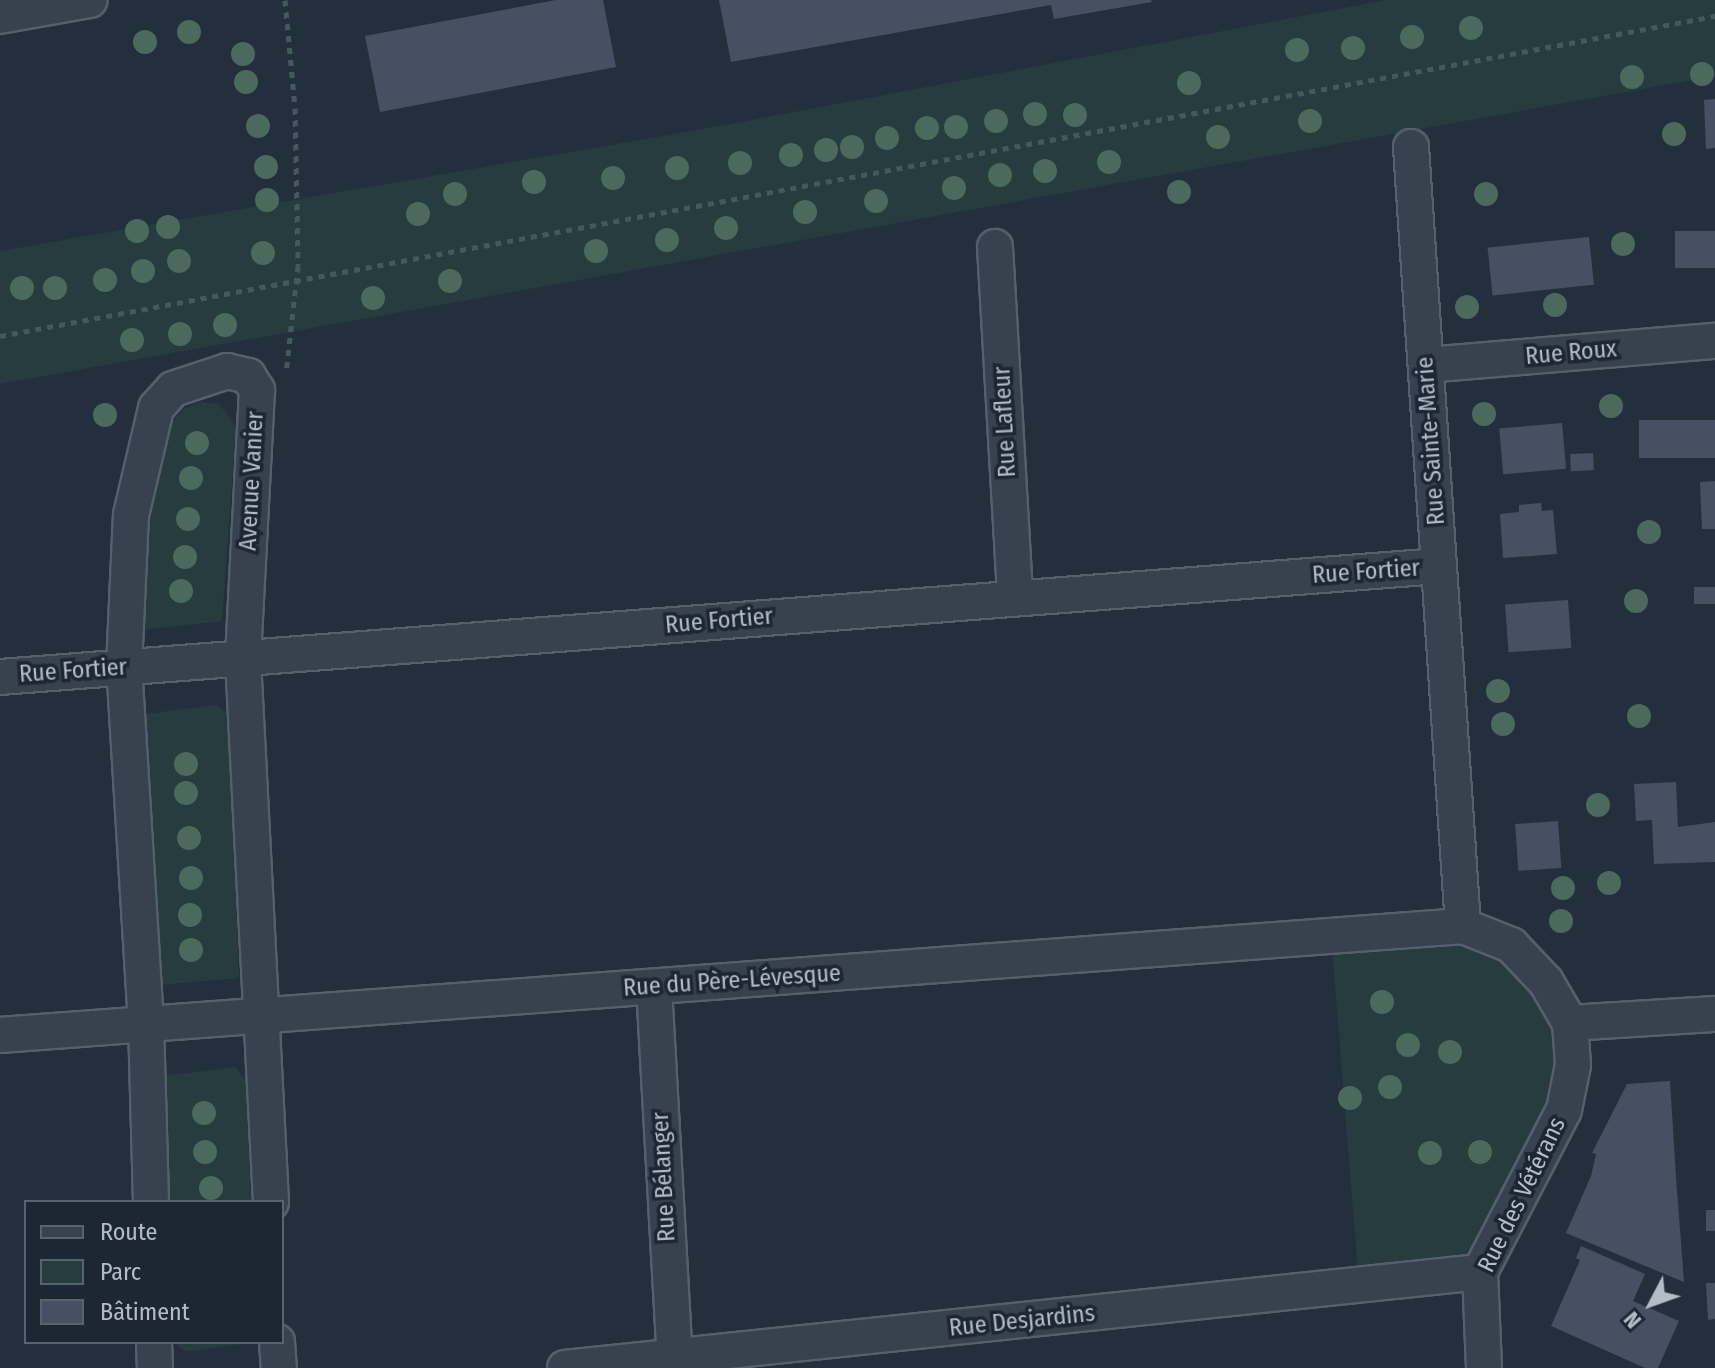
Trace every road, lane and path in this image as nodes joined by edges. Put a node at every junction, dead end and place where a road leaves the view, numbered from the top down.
1 (90, 0) edge
2 (285, 0) edge
3 (0, 16) edge
4 (1715, 16) edge
5 (1411, 147) dead end
6 (995, 247) dead end
7 (297, 283) junction
8 (0, 336) edge
9 (1715, 341) edge
10 (1427, 365) junction
11 (257, 390) junction
12 (1439, 566) junction
13 (1015, 597) junction
14 (243, 659) junction
15 (124, 668) junction
16 (0, 677) edge
17 (1463, 926) junction
18 (654, 987) junction
19 (1715, 1014) edge
20 (262, 1016) junction
21 (1570, 1023) junction
22 (146, 1024) junction
23 (0, 1035) edge
24 (151, 1200) edge
25 (271, 1200) edge
26 (1480, 1272) junction
27 (154, 1344) edge
28 (277, 1344) edge
29 (674, 1363) edge
30 (155, 1368) edge
31 (279, 1368) edge
32 (565, 1368) edge
33 (1484, 1368) edge

1 - 3 street
2 - 7 path
4 - 7 path
5 - 10 street, Rue Sainte-Marie
6 - 13 street, Rue Lafleur
7 - 8 path
7 - 11 path
9 - 10 street, Rue Roux
10 - 12 street, Rue Sainte-Marie
11 - 14 street, Avenue Vanier
11 - 15 street, Avenue Vanier
12 - 13 street, Rue Fortier
12 - 17 street, Rue Sainte-Marie
13 - 14 street, Rue Fortier
14 - 15 street, Rue Fortier
14 - 20 street, Avenue Vanier
15 - 16 street, Rue Fortier
15 - 22 street, Avenue Vanier
17 - 18 street, Rue du Père-Lévesque
17 - 21 street
18 - 20 street, Rue du Père-Lévesque
18 - 29 street, Rue Bélanger
19 - 21 street
20 - 22 street, Rue du Père-Lévesque
20 - 25 street, Avenue Vanier
21 - 26 street, Rue des Vétérans
22 - 23 street, Rue du Père-Lévesque
22 - 24 street, Avenue Vanier
26 - 29 street, Rue Desjardins
26 - 33 street, Rue des Vétérans
27 - 30 street
28 - 31 street
29 - 32 street, Rue Desjardins

